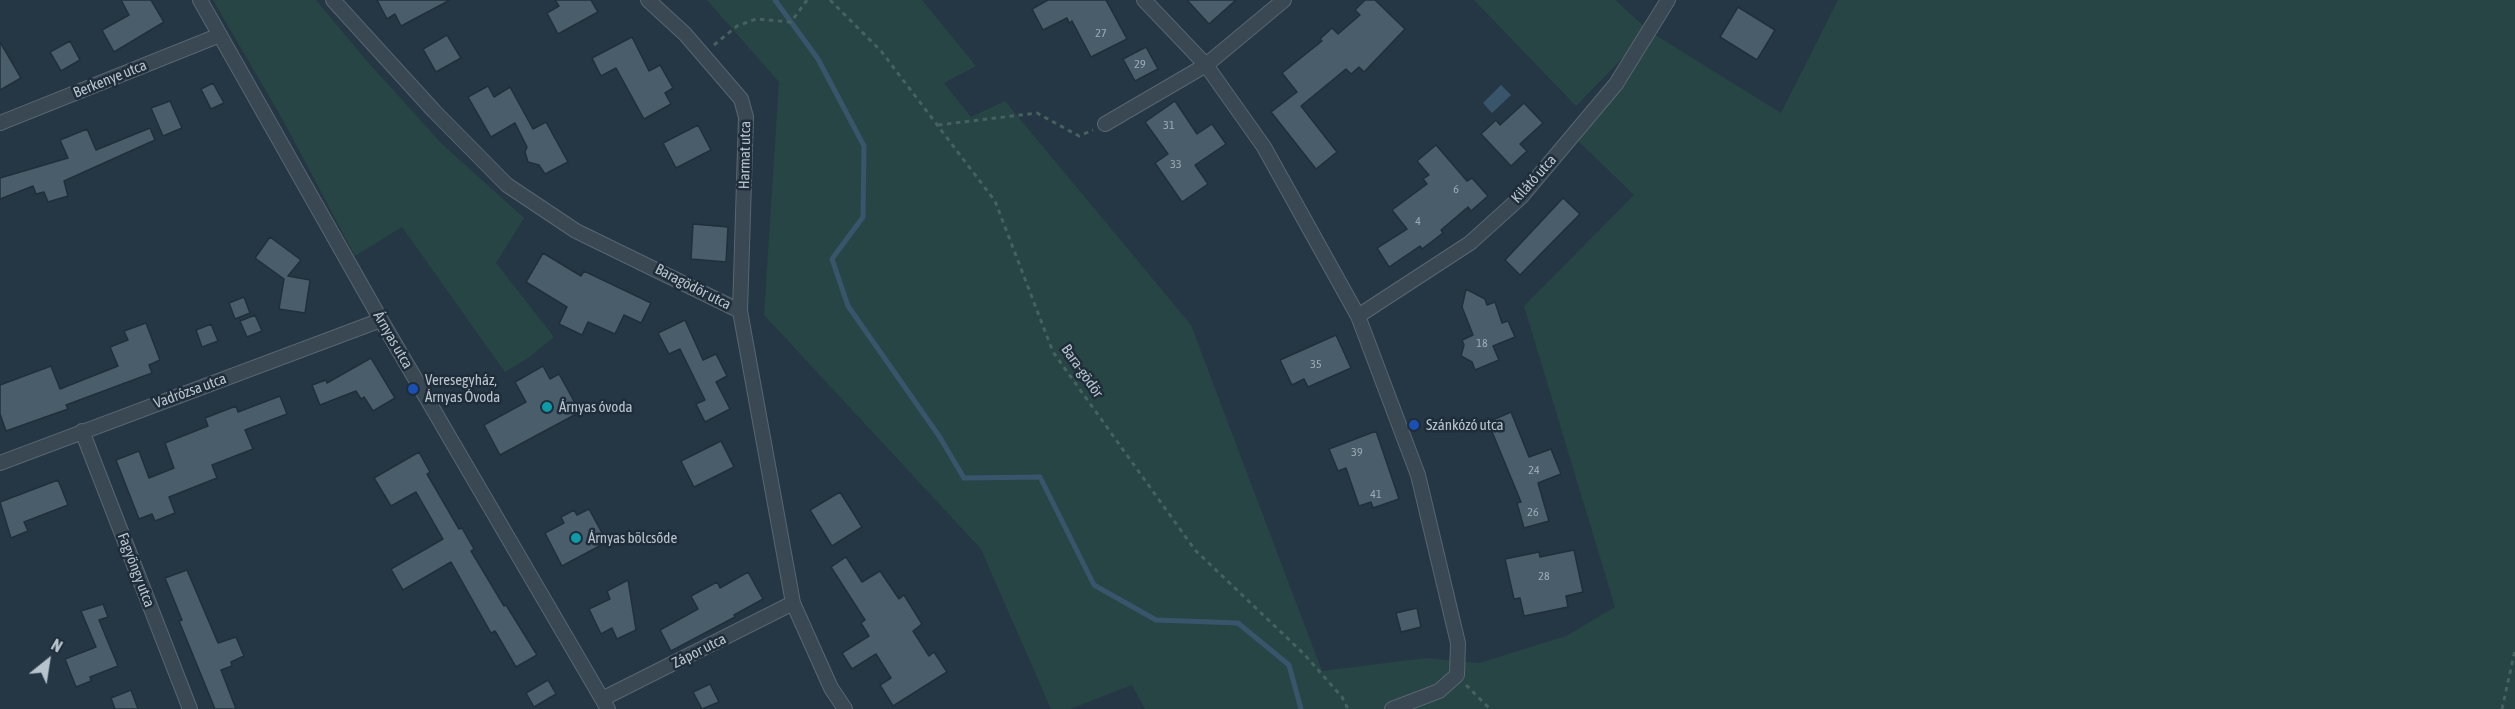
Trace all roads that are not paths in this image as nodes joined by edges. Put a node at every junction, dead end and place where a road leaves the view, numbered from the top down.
1 (200, 0) edge
2 (333, 0) edge
3 (648, 0) edge
4 (1144, 0) edge
5 (1284, 0) edge
6 (1668, 0) edge
7 (220, 35) junction
8 (1206, 66) junction
9 (0, 123) edge
10 (1106, 124) road end
11 (740, 311) junction
12 (1358, 316) junction
13 (381, 320) junction
14 (82, 431) junction
15 (0, 463) edge
16 (793, 603) junction
17 (606, 704) edge
18 (190, 709) edge
19 (845, 709) edge
20 (1392, 709) edge

1 - 7 street, Árnyas utca
2 - 11 street, Baragödör utca
3 - 11 street, Harmat utca
4 - 8 street
5 - 8 street
6 - 12 street, Kilátó utca
7 - 9 street, Berkenye utca
7 - 13 street, Árnyas utca
8 - 10 street
8 - 12 street
11 - 16 street, Baragödör utca
12 - 20 street
13 - 14 street, Vadrózsa utca
13 - 17 street, Árnyas utca
14 - 15 street, Vadrózsa utca
14 - 18 street, Fagyöngy utca
16 - 17 street, Zápor utca
16 - 19 street, Baragödör utca

